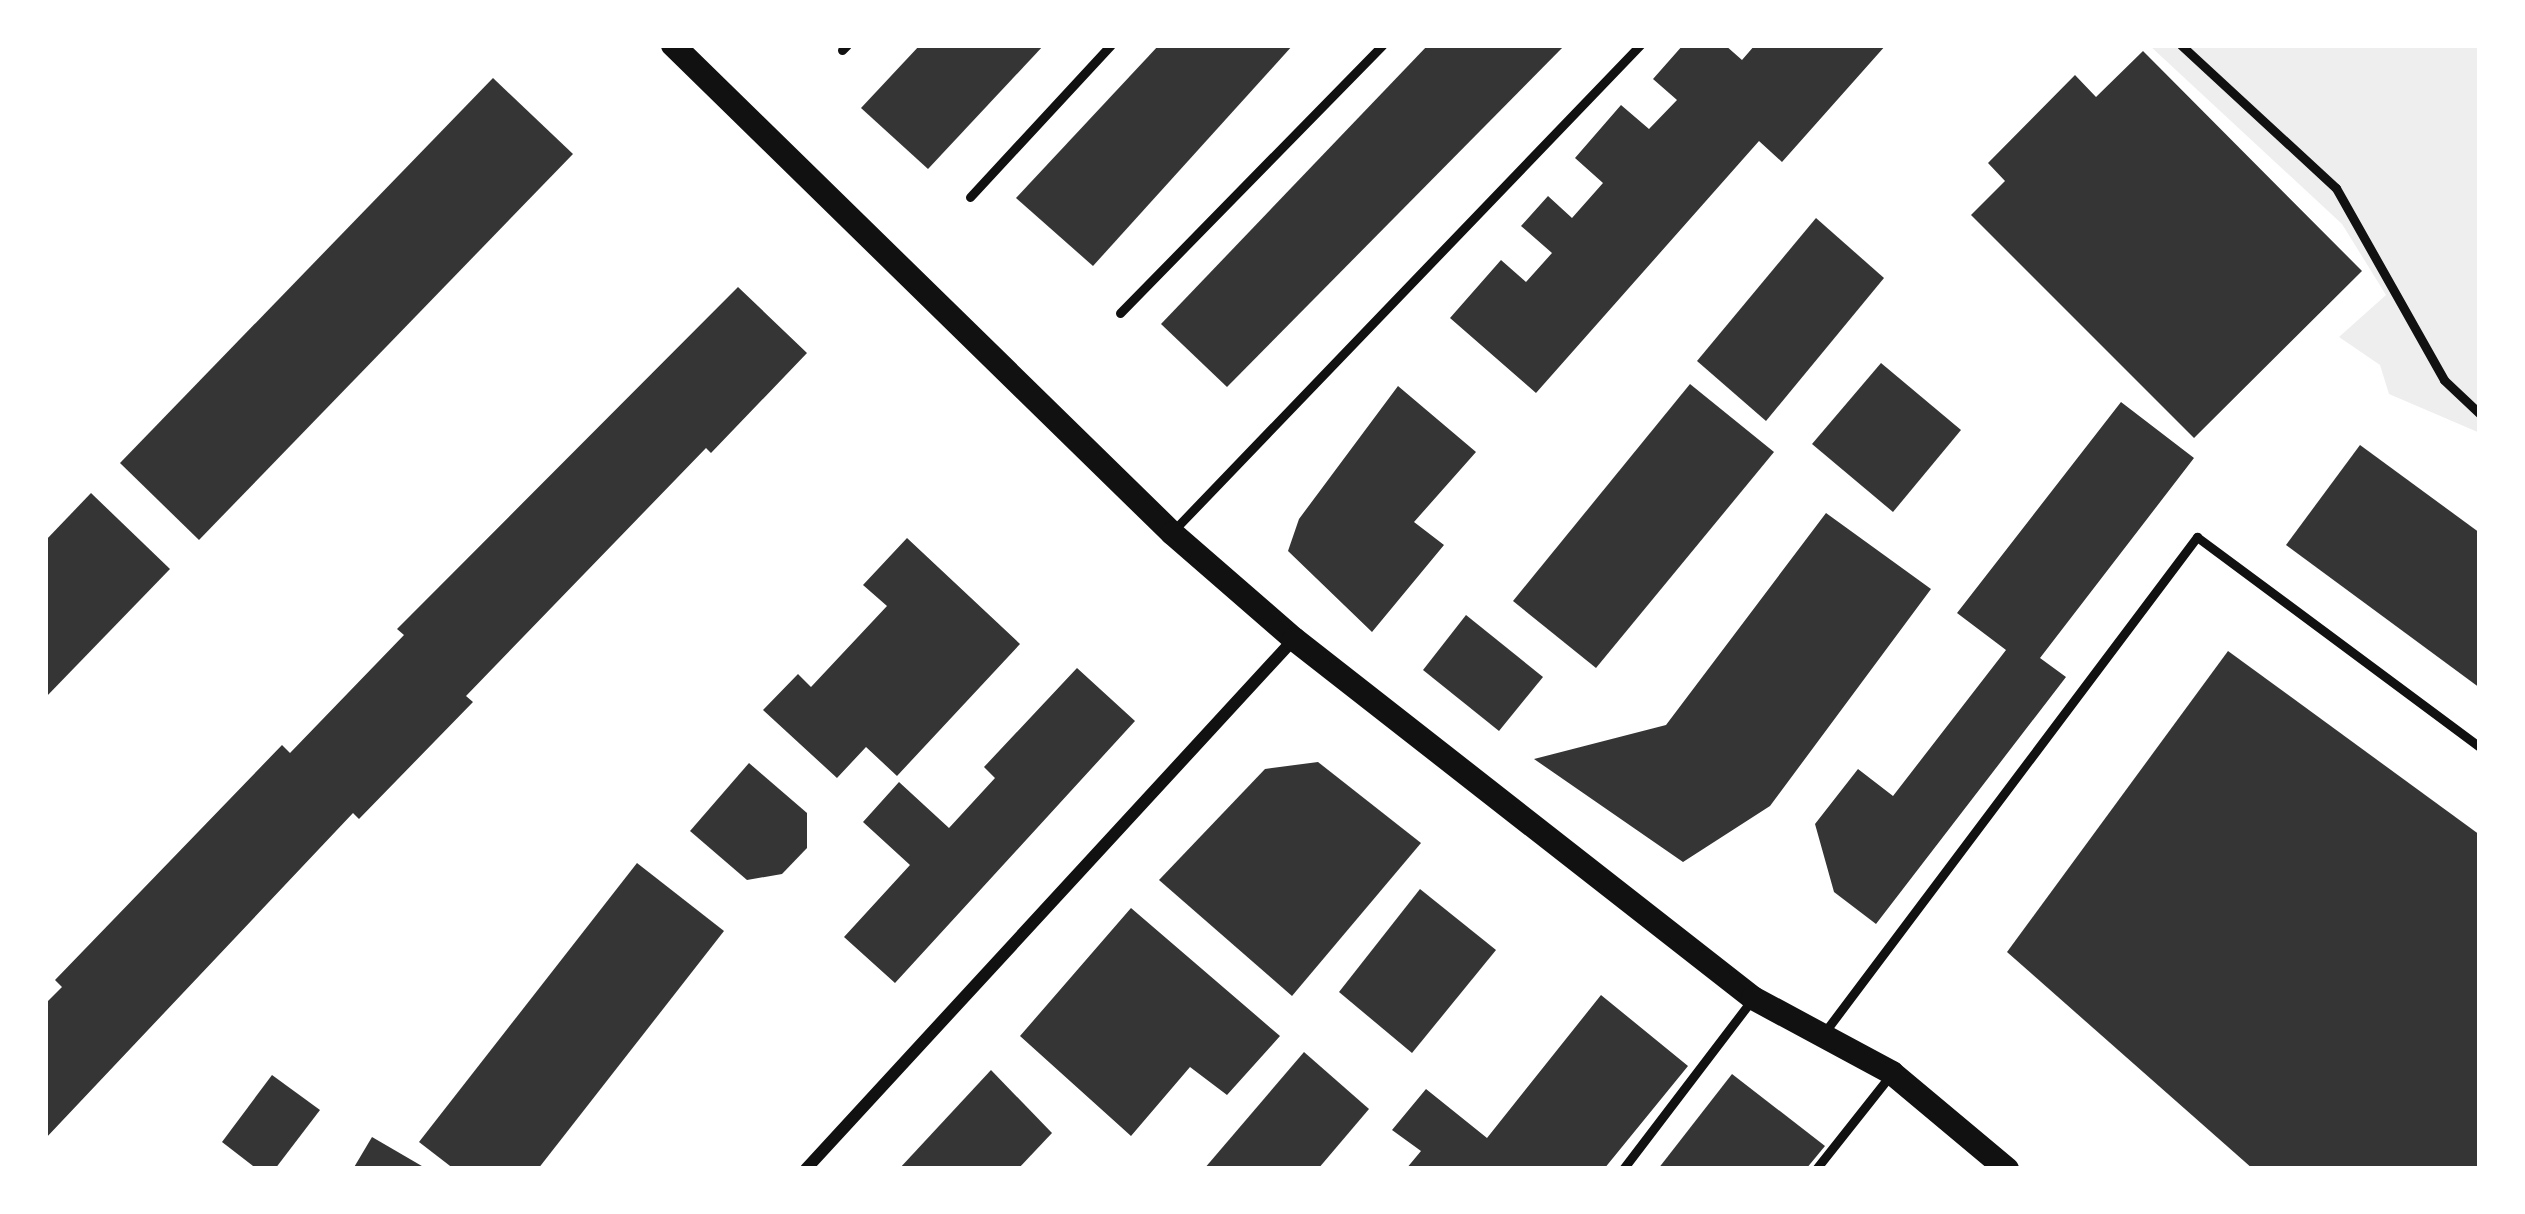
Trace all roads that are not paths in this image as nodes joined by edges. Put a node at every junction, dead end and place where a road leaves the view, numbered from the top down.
1 (673, 45) edge
2 (1112, 45) edge
3 (1382, 45) edge
4 (1640, 45) edge
5 (2181, 45) edge
6 (970, 197) dead end
7 (1120, 314) dead end
8 (2480, 414) edge
9 (1172, 532) junction
10 (1294, 639) junction
11 (2480, 747) edge
12 (1754, 998) junction
13 (1824, 1033) junction
14 (1892, 1073) junction
15 (806, 1169) edge
16 (1623, 1169) edge
17 (1816, 1169) edge
18 (2007, 1169) edge

1 - 9 main road
2 - 6 lane
3 - 7 lane
4 - 9 lane
5 - 8 lane
9 - 10 main road
10 - 12 main road
10 - 15 street
11 - 13 lane
12 - 13 main road
12 - 16 lane
13 - 14 main road
14 - 17 lane
14 - 18 main road

